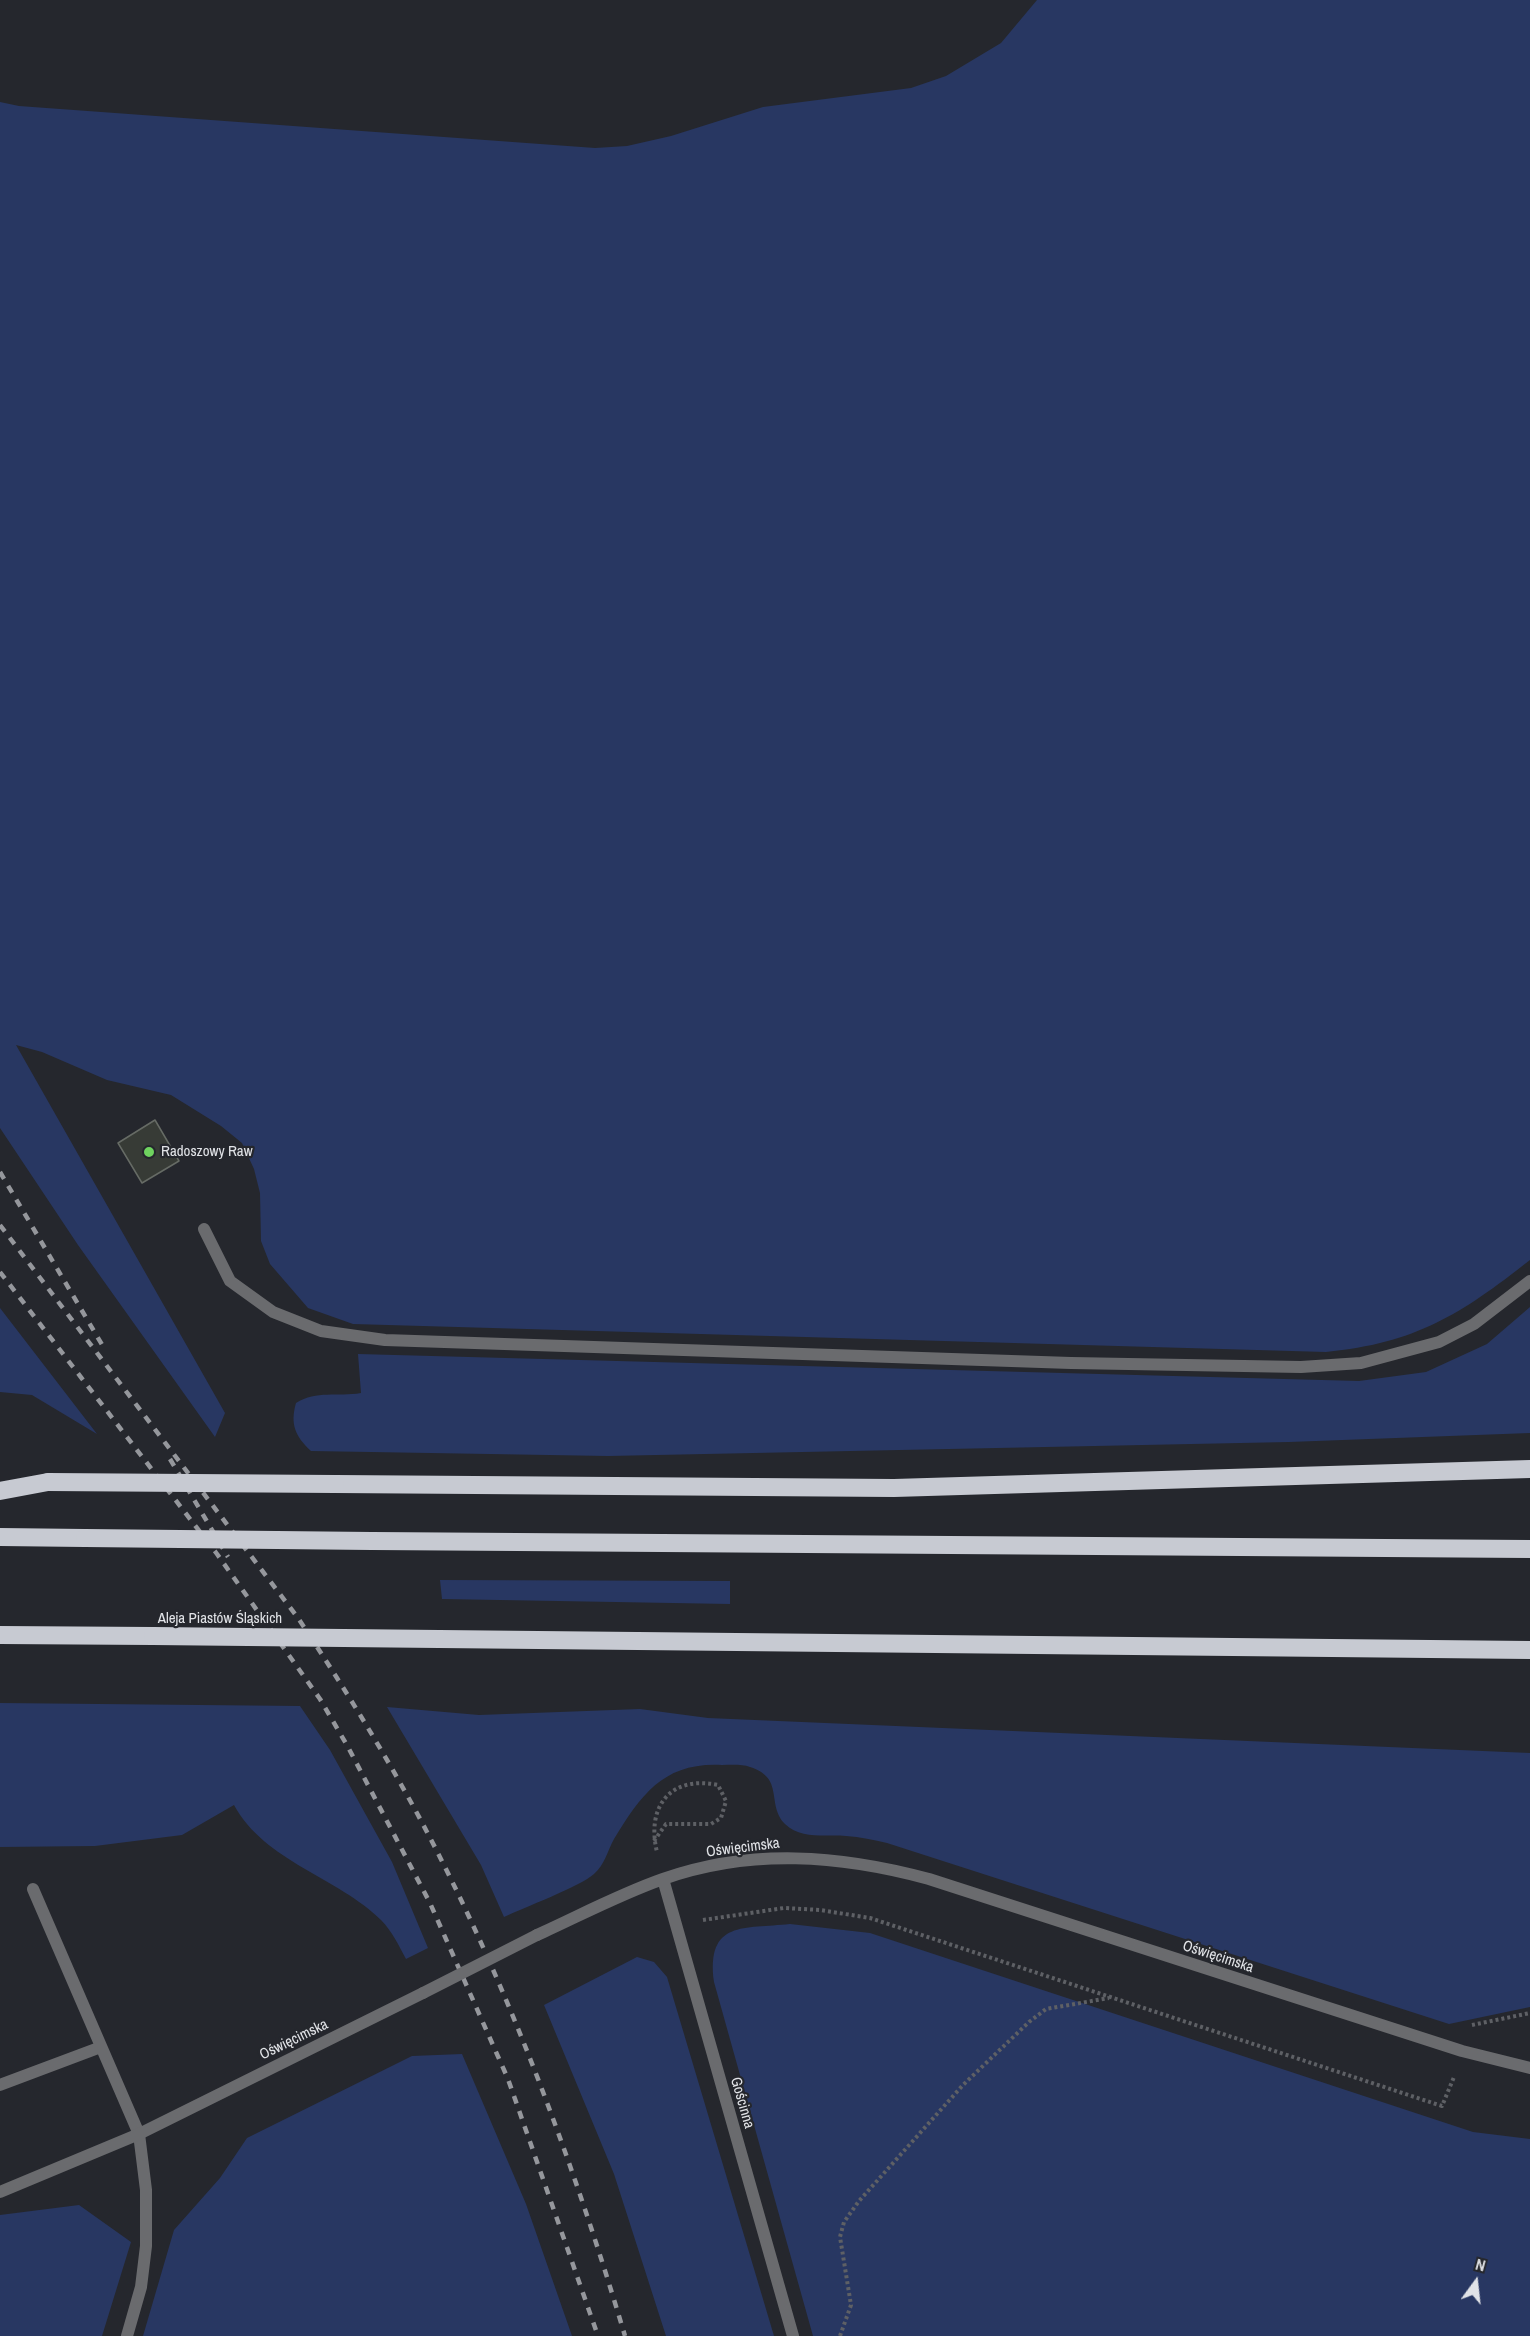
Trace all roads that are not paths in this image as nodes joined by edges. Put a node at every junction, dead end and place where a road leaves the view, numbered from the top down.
1 (204, 1229) dead end
2 (1530, 1281) edge
3 (1530, 1469) edge
4 (0, 1491) edge
5 (0, 1537) edge
6 (1530, 1549) edge
7 (0, 1635) edge
8 (1530, 1650) edge
9 (663, 1879) junction
10 (33, 1889) dead end
11 (101, 2048) junction
12 (1530, 2068) edge
13 (0, 2085) edge
14 (139, 2134) junction
15 (0, 2192) edge
16 (127, 2336) edge
17 (793, 2336) edge

1 - 2 street
3 - 4 highway, bridge
5 - 6 highway, bridge
7 - 8 highway, Aleja Piastów Śląskich, bridge
9 - 12 street, Oświęcimska
9 - 14 street, Oświęcimska, bridge
9 - 17 street, Gościnna
10 - 11 street
11 - 13 street
11 - 14 street
14 - 15 street, Oświęcimska
14 - 16 street

